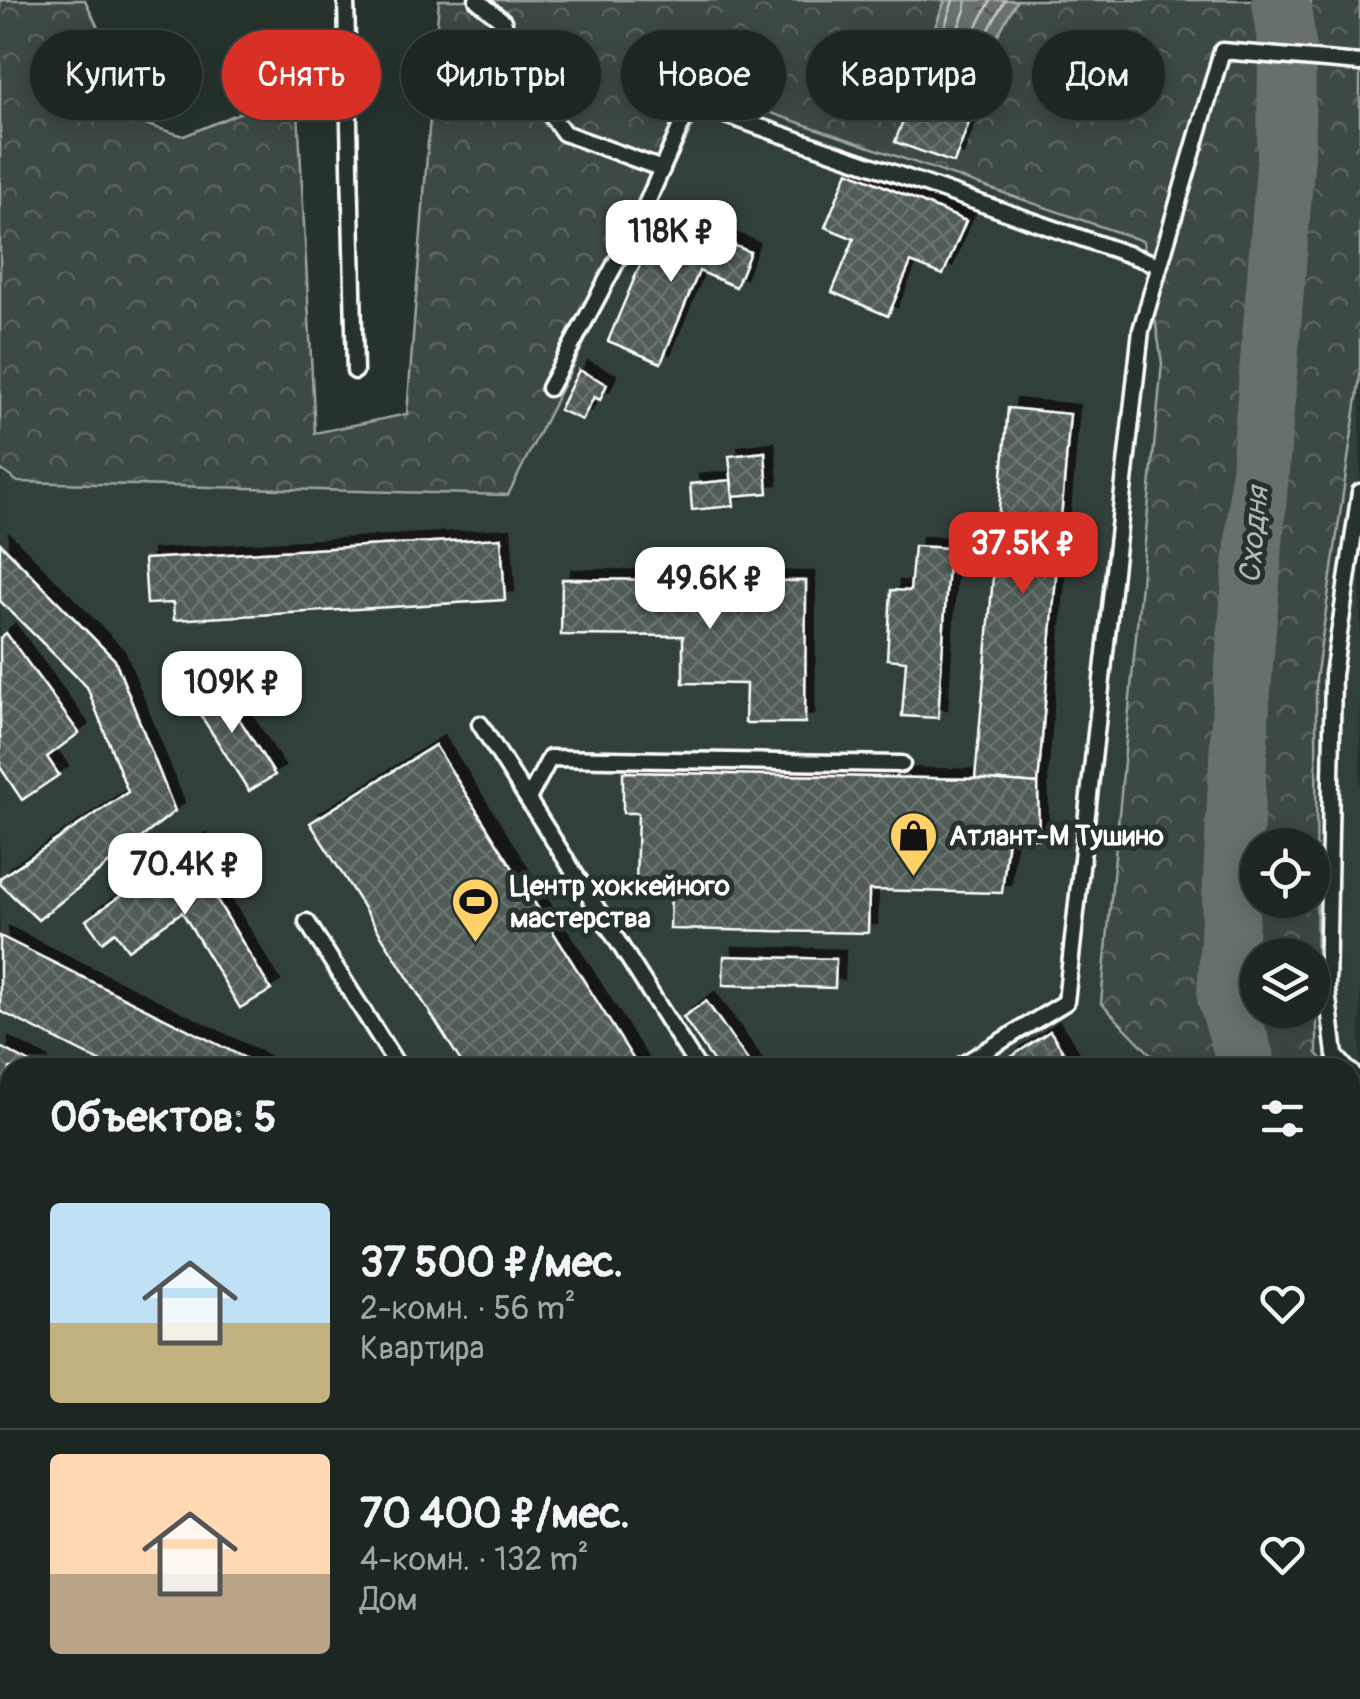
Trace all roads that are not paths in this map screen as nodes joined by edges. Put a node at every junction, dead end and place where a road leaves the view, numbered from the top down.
1 (346, 0) edge
2 (477, 0) edge
3 (1360, 63) edge
4 (662, 168) junction
5 (1159, 265) junction
6 (355, 371) dead end
7 (549, 388) dead end
8 (1360, 492) edge
9 (480, 724) dead end
10 (902, 764) dead end
11 (528, 799) junction
12 (307, 922) dead end
13 (393, 1058) edge
14 (692, 1058) edge
15 (974, 1058) edge
16 (1338, 1058) edge

1 - 6 lane
2 - 4 lane
3 - 5 lane
4 - 5 lane
4 - 7 lane
5 - 15 lane
8 - 16 lane
9 - 11 lane
10 - 11 lane
11 - 14 lane
12 - 13 lane

